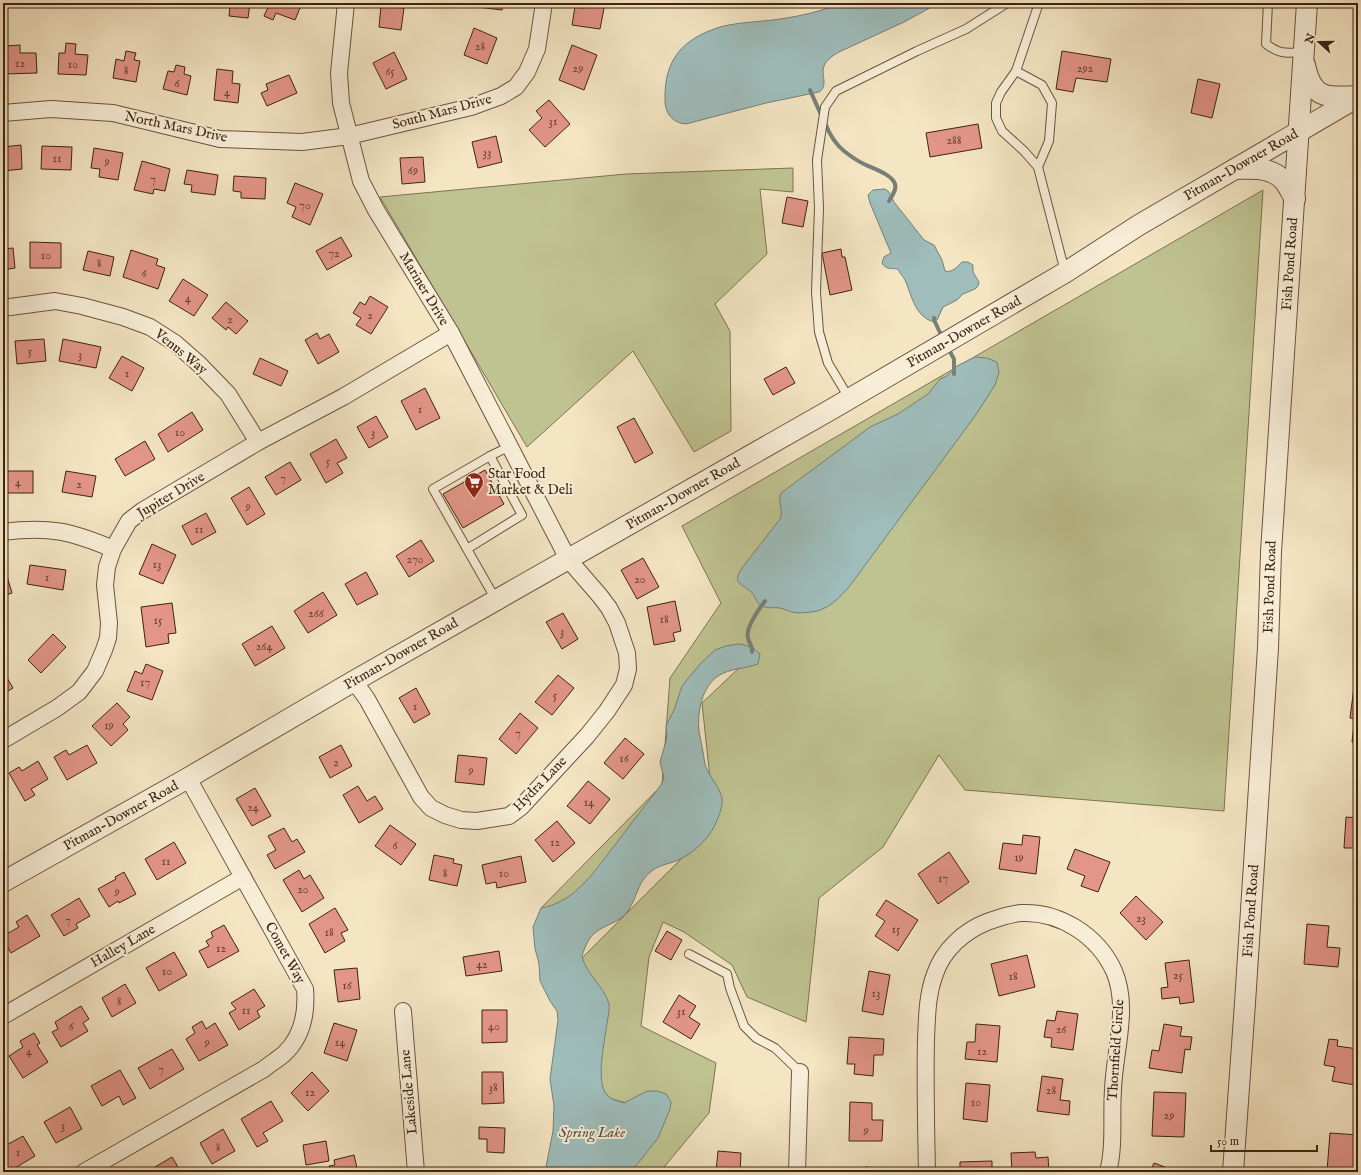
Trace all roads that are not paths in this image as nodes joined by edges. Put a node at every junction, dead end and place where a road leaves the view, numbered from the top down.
1 (346, 3) edge
2 (544, 3) edge
3 (1008, 3) edge
4 (1039, 3) edge
5 (1268, 3) edge
6 (1307, 3) edge
7 (1304, 54) junction
8 (1016, 71) junction
9 (1358, 97) edge
10 (3, 112) edge
11 (1300, 130) junction
12 (349, 136) junction
13 (1038, 167) junction
14 (1233, 169) junction
15 (1294, 199) junction
16 (1066, 272) junction
17 (3, 308) edge
18 (451, 333) junction
19 (850, 399) junction
20 (258, 442) junction
21 (510, 446) junction
22 (490, 456) junction
23 (3, 532) edge
24 (113, 549) junction
25 (467, 549) junction
26 (568, 559) junction
27 (496, 600) junction
28 (354, 681) junction
29 (3, 740) edge
30 (188, 778) junction
31 (243, 877) junction
32 (3, 882) edge
33 (689, 954) dead end
34 (403, 1011) dead end
35 (3, 1016) edge
36 (800, 1072) joint
37 (84, 1172) edge
38 (416, 1172) edge
39 (797, 1172) edge
40 (927, 1172) edge
41 (1108, 1172) edge
42 (1233, 1172) edge

1 - 12 street, Mariner Drive
2 - 12 street, South Mars Drive
3 - 19 lane
4 - 8 lane
5 - 7 lane
6 - 7 street, Fish Pond Road
7 - 9 street
7 - 11 street, Fish Pond Road
8 - 13 lane
8 - 13 lane
9 - 11 street, Pitman-Downer Road
10 - 12 street, North Mars Drive
11 - 14 street, Pitman-Downer Road
11 - 15 street, Fish Pond Road
12 - 18 street, Mariner Drive
13 - 16 lane
14 - 15 street
14 - 16 street, Pitman-Downer Road
15 - 42 street, Fish Pond Road
16 - 19 street, Pitman-Downer Road
17 - 20 street, Venus Way
18 - 20 street, Jupiter Drive
18 - 21 street, Mariner Drive
19 - 26 street, Pitman-Downer Road
20 - 24 street, Jupiter Drive
21 - 22 lane
21 - 26 street, Mariner Drive
22 - 25 lane
22 - 25 lane
23 - 24 street
24 - 29 street, Jupiter Drive
25 - 27 lane
26 - 27 street, Pitman-Downer Road
26 - 28 street, Hydra Lane
27 - 28 street, Pitman-Downer Road
28 - 30 street, Pitman-Downer Road
30 - 31 street, Comet Way
30 - 32 street, Pitman-Downer Road
31 - 35 street, Halley Lane
31 - 37 street, Comet Way
33 - 36 lane
34 - 38 street, Lakeside Lane
36 - 39 street
40 - 41 street, Thornfield Circle

